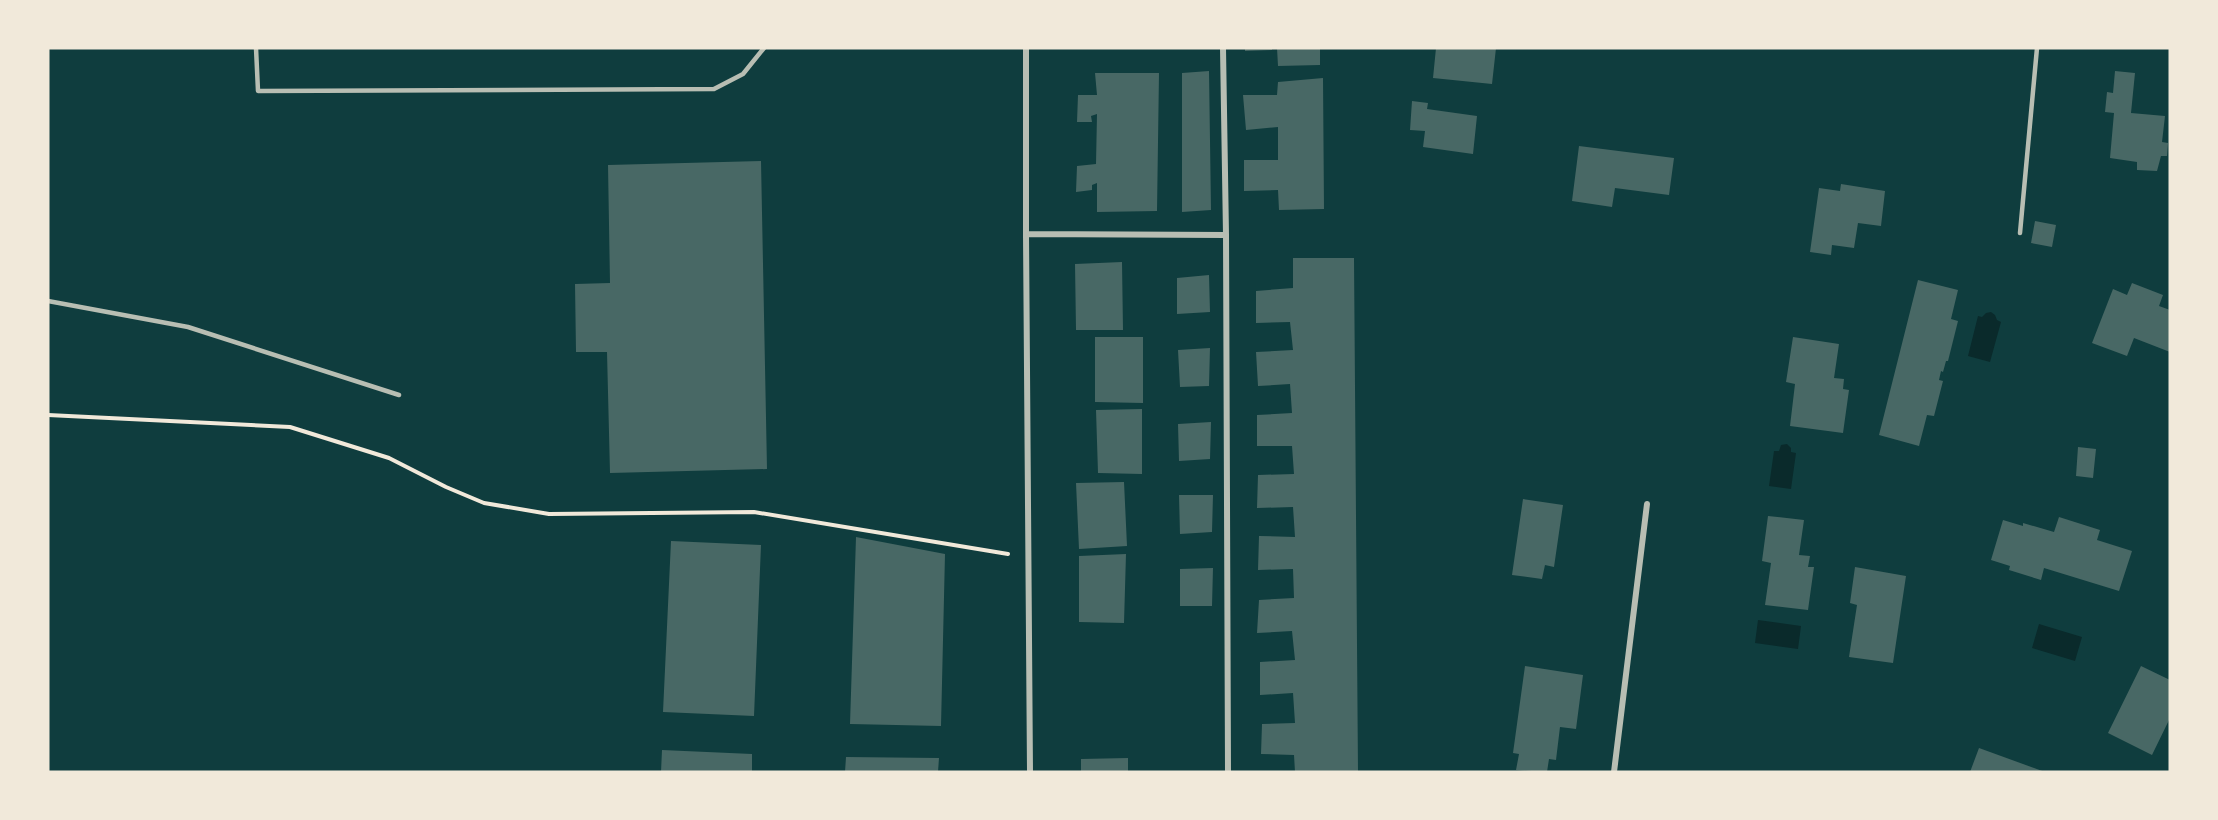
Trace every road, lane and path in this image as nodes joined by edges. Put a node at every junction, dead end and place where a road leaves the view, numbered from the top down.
1 (256, 48) edge
2 (764, 48) edge
3 (1026, 48) edge
4 (1223, 48) edge
5 (2037, 48) edge
6 (2020, 233) dead end
7 (1026, 234) junction
8 (1226, 235) junction
9 (48, 301) edge
10 (399, 395) dead end
11 (48, 415) edge
12 (1647, 504) dead end
13 (1030, 558) junction
14 (1030, 772) edge
15 (1228, 772) edge
16 (1614, 772) edge

1 - 2 lane
3 - 7 street
4 - 8 street
5 - 6 lane
7 - 8 street
7 - 13 street
8 - 15 street
9 - 10 lane
11 - 13 path
12 - 16 street
13 - 14 street

